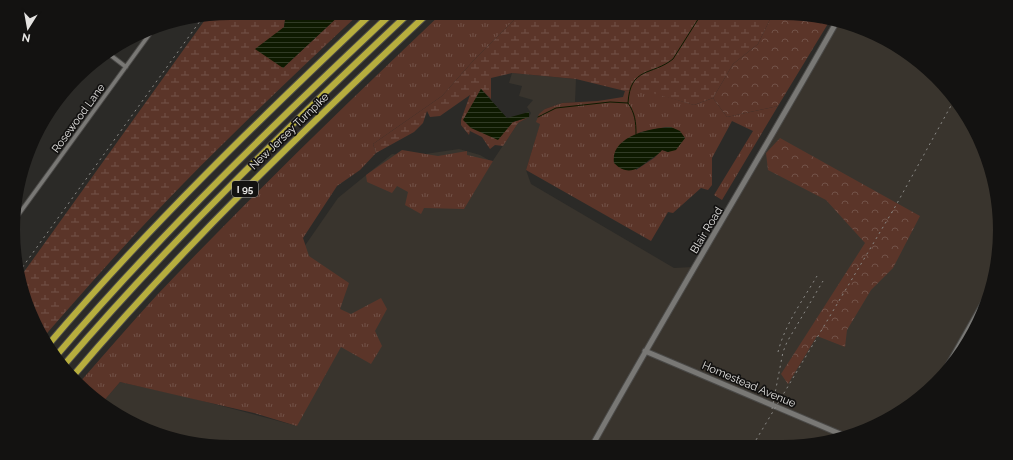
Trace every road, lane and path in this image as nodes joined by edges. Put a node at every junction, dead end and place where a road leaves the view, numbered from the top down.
1 (365, 20) edge
2 (385, 20) edge
3 (402, 20) edge
4 (421, 20) edge
5 (834, 26) edge
6 (147, 38) edge
7 (112, 56) edge
8 (126, 67) junction
9 (21, 212) edge
10 (967, 331) edge
11 (52, 341) edge
12 (960, 343) edge
13 (645, 351) junction
14 (59, 353) edge
15 (67, 362) edge
16 (76, 372) edge
17 (838, 433) edge
18 (595, 440) edge

1 - 11 highway
2 - 14 highway, New Jersey Turnpike / I 95
3 - 15 highway, New Jersey Turnpike / I 95
4 - 16 highway, New Jersey Turnpike / I 95
5 - 13 street, Blair Road
6 - 8 street, Rosewood Lane
7 - 8 street
8 - 9 street, Rosewood Lane
10 - 12 street
13 - 17 street, Homestead Avenue
13 - 18 street, Blair Road

